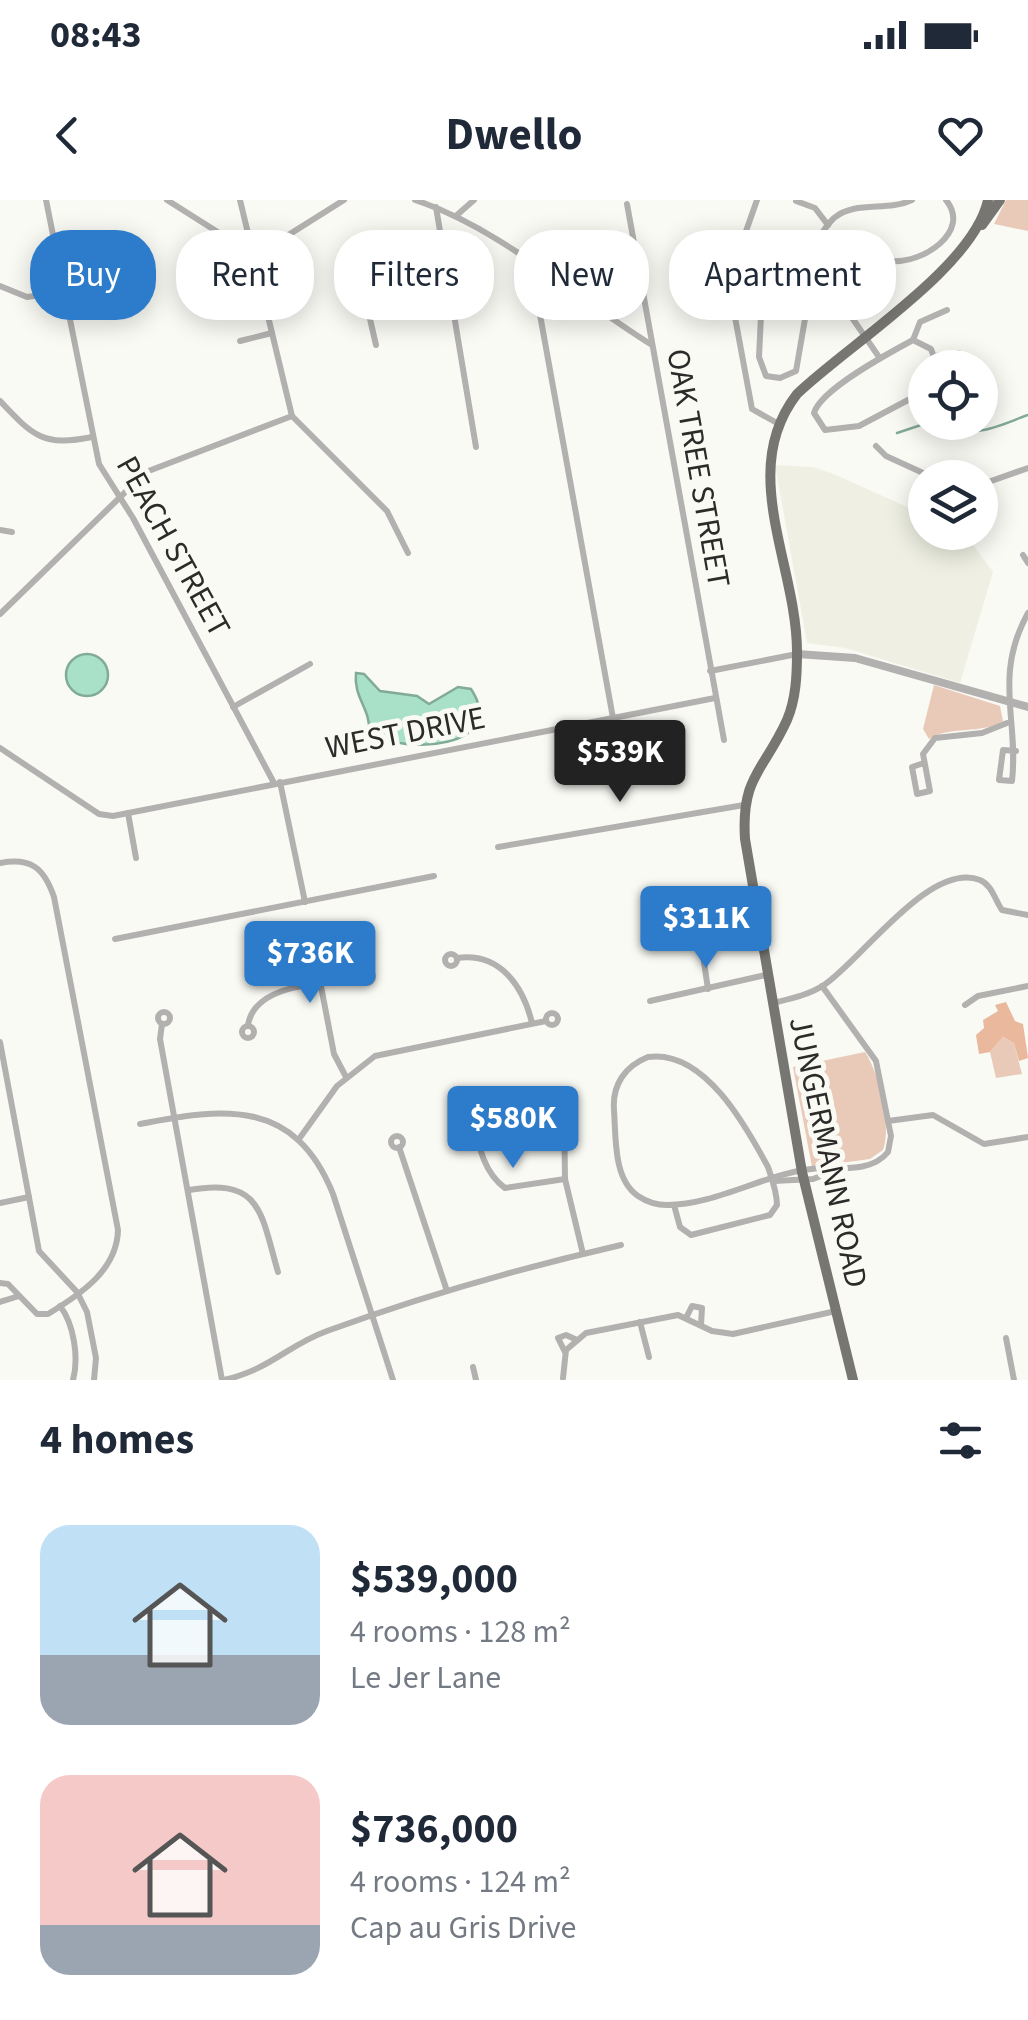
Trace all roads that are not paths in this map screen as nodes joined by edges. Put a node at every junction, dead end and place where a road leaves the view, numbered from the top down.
1 (46, 200) edge
2 (168, 200) edge
3 (240, 200) edge
4 (344, 200) edge
5 (414, 200) edge
6 (474, 200) edge
7 (756, 200) edge
8 (912, 200) edge
9 (946, 200) edge
10 (988, 200) edge
11 (1000, 200) edge
12 (796, 201) edge
13 (628, 204) dead end
14 (436, 207) junction
15 (457, 215) junction
16 (828, 225) junction
17 (978, 229) junction
18 (52, 230) edge
19 (215, 230) edge
20 (249, 230) edge
21 (297, 230) edge
22 (439, 230) edge
23 (514, 253) edge
24 (896, 259) edge
25 (0, 286) edge
26 (30, 297) edge
27 (946, 310) dead end
28 (69, 320) edge
29 (269, 320) edge
30 (370, 320) edge
31 (453, 320) edge
32 (542, 320) edge
33 (614, 320) edge
34 (805, 320) edge
35 (854, 320) edge
36 (272, 333) junction
37 (865, 335) junction
38 (913, 340) junction
39 (240, 341) dead end
40 (376, 344) dead end
41 (653, 346) junction
42 (927, 350) edge
43 (879, 356) junction
44 (762, 372) junction
45 (746, 378) junction
46 (908, 400) edge
47 (0, 401) edge
48 (292, 416) junction
49 (777, 423) junction
50 (92, 437) junction
51 (876, 446) dead end
52 (476, 447) dead end
53 (908, 466) edge
54 (1028, 468) edge
55 (998, 479) edge
56 (120, 496) junction
57 (0, 530) edge
58 (12, 532) dead end
59 (408, 554) dead end
60 (1028, 613) edge
61 (0, 614) edge
62 (797, 654) junction
63 (310, 664) dead end
64 (710, 671) junction
65 (715, 698) junction
66 (1008, 703) junction
67 (233, 707) junction
68 (1028, 707) edge
69 (612, 718) junction
70 (1007, 722) junction
71 (724, 740) dead end
72 (0, 748) edge
73 (1016, 751) junction
74 (924, 763) junction
75 (277, 783) junction
76 (744, 804) junction
77 (128, 814) junction
78 (498, 847) dead end
79 (136, 858) dead end
80 (0, 863) edge
81 (434, 876) dead end
82 (694, 896) dead end
83 (305, 902) junction
84 (1028, 915) edge
85 (115, 939) dead end
86 (315, 955) dead end
87 (457, 958) dead end
88 (766, 975) junction
89 (361, 978) dead end
90 (321, 985) junction
91 (822, 986) junction
92 (1028, 986) edge
93 (708, 989) junction
94 (650, 1001) dead end
95 (772, 1003) junction
96 (965, 1005) dead end
97 (546, 1021) dead end
98 (162, 1024) dead end
99 (532, 1024) junction
100 (248, 1026) dead end
101 (0, 1042) edge
102 (346, 1077) junction
103 (564, 1106) dead end
104 (174, 1117) junction
105 (888, 1121) junction
106 (140, 1124) dead end
107 (479, 1124) dead end
108 (1028, 1137) edge
109 (299, 1139) junction
110 (399, 1148) dead end
111 (803, 1176) junction
112 (565, 1179) junction
113 (772, 1180) junction
114 (189, 1190) junction
115 (29, 1197) junction
116 (0, 1203) edge
117 (674, 1205) junction
118 (622, 1245) dead end
119 (583, 1254) junction
120 (278, 1272) dead end
121 (0, 1283) edge
122 (447, 1291) junction
123 (76, 1292) junction
124 (19, 1296) junction
125 (0, 1302) edge
126 (60, 1306) junction
127 (837, 1310) junction
128 (372, 1316) junction
129 (686, 1316) junction
130 (640, 1322) junction
131 (701, 1325) junction
132 (1006, 1338) dead end
133 (575, 1339) junction
134 (565, 1352) junction
135 (649, 1357) dead end
136 (473, 1367) dead end
137 (564, 1378) dead end
138 (73, 1380) edge
139 (94, 1380) edge
140 (223, 1380) edge
141 (392, 1380) edge
142 (476, 1380) edge
143 (853, 1380) edge
144 (1014, 1380) edge

1 - 18 street, PEACH STREET
2 - 19 street
3 - 20 street
4 - 21 street
5 - 14 street
6 - 15 street
7 - 45 street
8 - 16 street
9 - 24 street
10 - 17 main road, JUNGERMANN ROAD
11 - 17 main road
12 - 16 street
13 - 41 street, OAK TREE STREET
14 - 15 street
14 - 22 street
15 - 23 street
16 - 44 street
17 - 37 main road, JUNGERMANN ROAD
25 - 26 street
27 - 38 street
28 - 50 street, PEACH STREET
29 - 36 street
30 - 40 street
31 - 52 street
32 - 69 street
33 - 41 street
34 - 44 street
35 - 37 street
36 - 39 street
36 - 48 street
37 - 43 street
37 - 49 main road, JUNGERMANN ROAD
38 - 42 street
38 - 43 street
41 - 64 street, OAK TREE STREET
43 - 46 street
44 - 45 street
45 - 49 street
47 - 50 street
48 - 56 street
48 - 59 street
49 - 62 main road, JUNGERMANN ROAD
50 - 56 street, PEACH STREET
51 - 53 street
54 - 55 street
56 - 61 street
56 - 67 street, PEACH STREET
57 - 58 street
60 - 66 street
62 - 64 street
62 - 66 street
62 - 76 main road, JUNGERMANN ROAD
63 - 67 street
64 - 65 street, OAK TREE STREET
65 - 69 street, WEST DRIVE
65 - 71 street, OAK TREE STREET
66 - 68 street
66 - 70 street
67 - 75 street, PEACH STREET
69 - 75 street, WEST DRIVE
70 - 73 street
70 - 74 street
72 - 77 street, WEST DRIVE
73 - 73 street
74 - 74 street
75 - 77 street, WEST DRIVE
75 - 83 street, PEACH STREET
76 - 78 street
76 - 88 main road, JUNGERMANN ROAD
77 - 79 street
80 - 123 street
81 - 83 street
82 - 93 street
83 - 85 street
84 - 91 street
86 - 90 street
87 - 99 street
88 - 93 street
88 - 95 main road, JUNGERMANN ROAD
89 - 90 street
90 - 100 street
90 - 102 street
91 - 95 street
91 - 105 street
92 - 96 street
93 - 94 street
95 - 111 main road, JUNGERMANN ROAD
97 - 99 street
98 - 104 street
99 - 102 street
101 - 115 street
102 - 109 street
103 - 112 street
104 - 106 street
104 - 109 street
104 - 114 street
105 - 108 street
105 - 111 street
107 - 112 street
109 - 128 street
110 - 122 street
111 - 113 street
111 - 127 main road, JUNGERMANN ROAD
112 - 119 street
113 - 117 street
113 - 117 street
113 - 117 street
114 - 120 street
114 - 140 street
115 - 116 street
115 - 123 street
118 - 119 street
119 - 122 street
121 - 124 street
122 - 128 street
123 - 126 street
123 - 139 street
124 - 125 street
124 - 126 street
126 - 138 street
127 - 131 street
127 - 143 main road, JUNGERMANN ROAD
128 - 140 street
128 - 141 street
129 - 130 street
129 - 131 street
129 - 131 street
130 - 133 street
130 - 135 street
132 - 144 street
133 - 134 street
133 - 134 street
134 - 137 street
136 - 142 street

